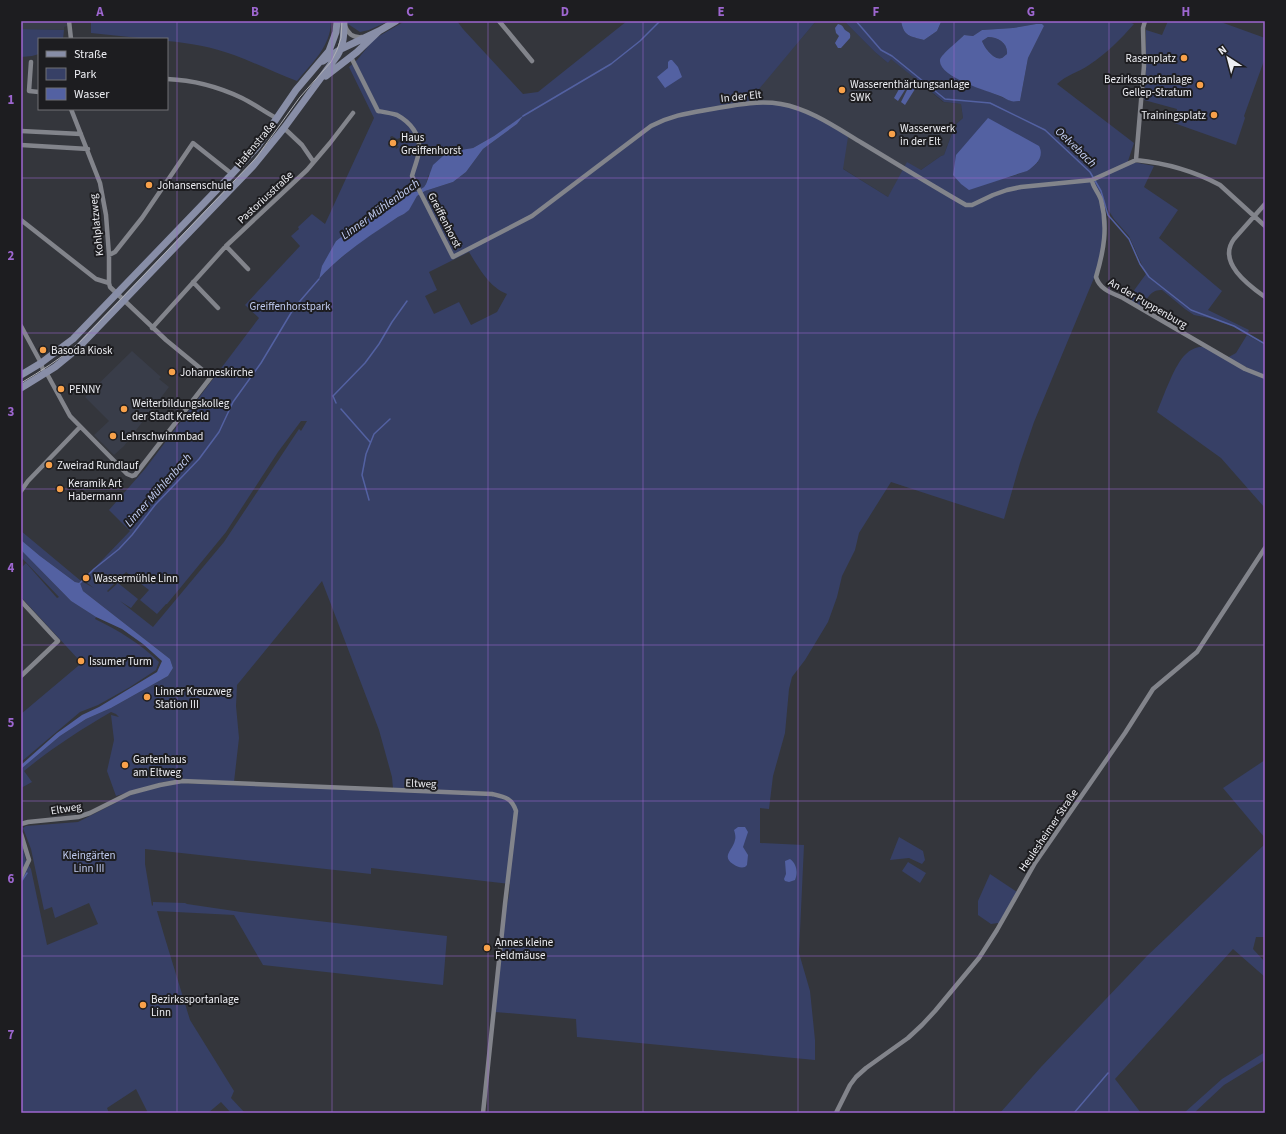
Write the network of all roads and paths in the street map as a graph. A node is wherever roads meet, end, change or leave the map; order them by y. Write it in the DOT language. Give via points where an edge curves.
graph roads {
  1 [pos="69,21"];
  2 [pos="337,21"];
  3 [pos="344,21"];
  4 [pos="396,21"];
  5 [pos="499,21"];
  6 [pos="1145,21"];
  7 [pos="379,31"];
  8 [pos="71,38"];
  9 [pos="358,39"];
  10 [pos="341,49"];
  11 [pos="360,49"];
  12 [pos="351,57"];
  13 [pos="532,61"];
  14 [pos="31,62"];
  15 [pos="320,63"];
  16 [pos="168,79"];
  17 [pos="312,88"];
  18 [pos="38,92"];
  19 [pos="71,110"];
  20 [pos="353,113"];
  21 [pos="276,118"];
  22 [pos="284,128"];
  23 [pos="21,131"];
  24 [pos="81,134"];
  25 [pos="21,145"];
  26 [pos="88,149"];
  27 [pos="1136,160"];
  28 [pos="313,161"];
  29 [pos="232,174"];
  30 [pos="1094,179"];
  31 [pos="1265,204"];
  32 [pos="1254,216"];
  33 [pos="21,220"];
  34 [pos="1265,226"];
  35 [pos="226,246"];
  36 [pos="109,255"];
  37 [pos="454,257"];
  38 [pos="248,269"];
  39 [pos="192,282"];
  40 [pos="109,283"];
  41 [pos="117,294"];
  42 [pos="1265,297"];
  43 [pos="124,301"];
  44 [pos="218,308"];
  45 [pos="21,326"];
  46 [pos="152,328"];
  47 [pos="41,363"];
  48 [pos="46,372"];
  49 [pos="21,375"];
  50 [pos="1265,377"];
  51 [pos="21,388"];
  52 [pos="80,427"];
  53 [pos="21,491"];
  54 [pos="1265,548"];
  55 [pos="21,600"];
  56 [pos="21,676"];
  57 [pos="21,824"];
  58 [pos="21,834"];
  59 [pos="21,877"];
  60 [pos="483,1113"];
  61 [pos="836,1113"];
  1 -- 8 [label="street"];
  2 -- 15 [label="main road, Hafenstraße" via="333,43"];
  3 -- 9 [label="street" via="347,31"];
  3 -- 10 [label="main road, Hafenstraße"];
  4 -- 7 [label="main road"];
  5 -- 13 [label="street"];
  6 -- 27 [label="street"];
  7 -- 9 [label="main road"];
  7 -- 11 [label="main road"];
  9 -- 10 [label="main road"];
  9 -- 11 [label="street"];
  10 -- 15 [label="main road"];
  10 -- 17 [label="main road, Hafenstraße"];
  11 -- 12 [label="main road"];
  12 -- 17 [label="main road"];
  12 -- 37 [label="street, Greiffenhorst" via="378,111 396,115 415,131 419,151 412,176"];
  14 -- 18 [label="street" via="29,91"];
  15 -- 21 [label="main road, Hafenstraße"];
  16 -- 21 [label="street" via="186,80 238,97"];
  17 -- 22 [label="main road, Hafenstraße"];
  19 -- 24 [label="street, Kohlplatzweg"];
  20 -- 28 [label="street, Pastoriusstraße"];
  21 -- 29 [label="main road, Hafenstraße" via="257,147"];
  22 -- 28 [label="street" via="302,145"];
  22 -- 43 [label="main road, Hafenstraße" via="253,166"];
  23 -- 24 [label="street"];
  24 -- 26 [label="street, Kohlplatzweg"];
  25 -- 26 [label="street"];
  26 -- 36 [label="street, Kohlplatzweg" via="100,183"];
  27 -- 30 [label="street"];
  27 -- 32 [label="street" via="1189,171 1212,180"];
  28 -- 35 [label="street, Pastoriusstraße" via="297,180"];
  29 -- 36 [label="street" via="193,143 142,218 116,252"];
  29 -- 41 [label="main road, Hafenstraße"];
  30 -- 37 [label="street, In der Elt" via="1021,187 966,205 808,112 782,104 747,103 666,118 651,126 532,216"];
  30 -- 50 [label="street, An der Puppenburg" via="1092,184 1099,194 1106,223 1096,277 1099,285 1245,369"];
  31 -- 32 [label="street"];
  32 -- 34 [label="street"];
  32 -- 42 [label="street" via="1232,241 1229,256 1242,278"];
  33 -- 40 [label="street" via="96,279"];
  35 -- 38 [label="street"];
  35 -- 39 [label="street, Pastoriusstraße"];
  36 -- 40 [label="street, Kohlplatzweg"];
  39 -- 44 [label="street"];
  39 -- 46 [label="street, Pastoriusstraße"];
  40 -- 41 [label="street"];
  41 -- 43 [label="street"];
  41 -- 47 [label="main road, Hafenstraße" via="73,339"];
  43 -- 46 [label="street"];
  43 -- 48 [label="main road, Hafenstraße" via="77,350"];
  45 -- 47 [label="street"];
  46 -- 52 [label="street" via="210,377 135,475 127,474"];
  47 -- 48 [label="street"];
  47 -- 49 [label="main road, Hafenstraße"];
  48 -- 51 [label="main road, Hafenstraße"];
  48 -- 52 [label="street" via="62,398 68,414"];
  52 -- 53 [label="street"];
  54 -- 61 [label="street, Heulesheimer Straße" via="1197,652 1152,689 1125,733 1035,863 979,958 922,1025 856,1077"];
  55 -- 56 [label="street" via="58,641"];
  57 -- 60 [label="street, Eltweg" via="78,817 130,793 182,781 492,794 511,801 516,811"];
  58 -- 59 [label="street" via="29,860"];
}
